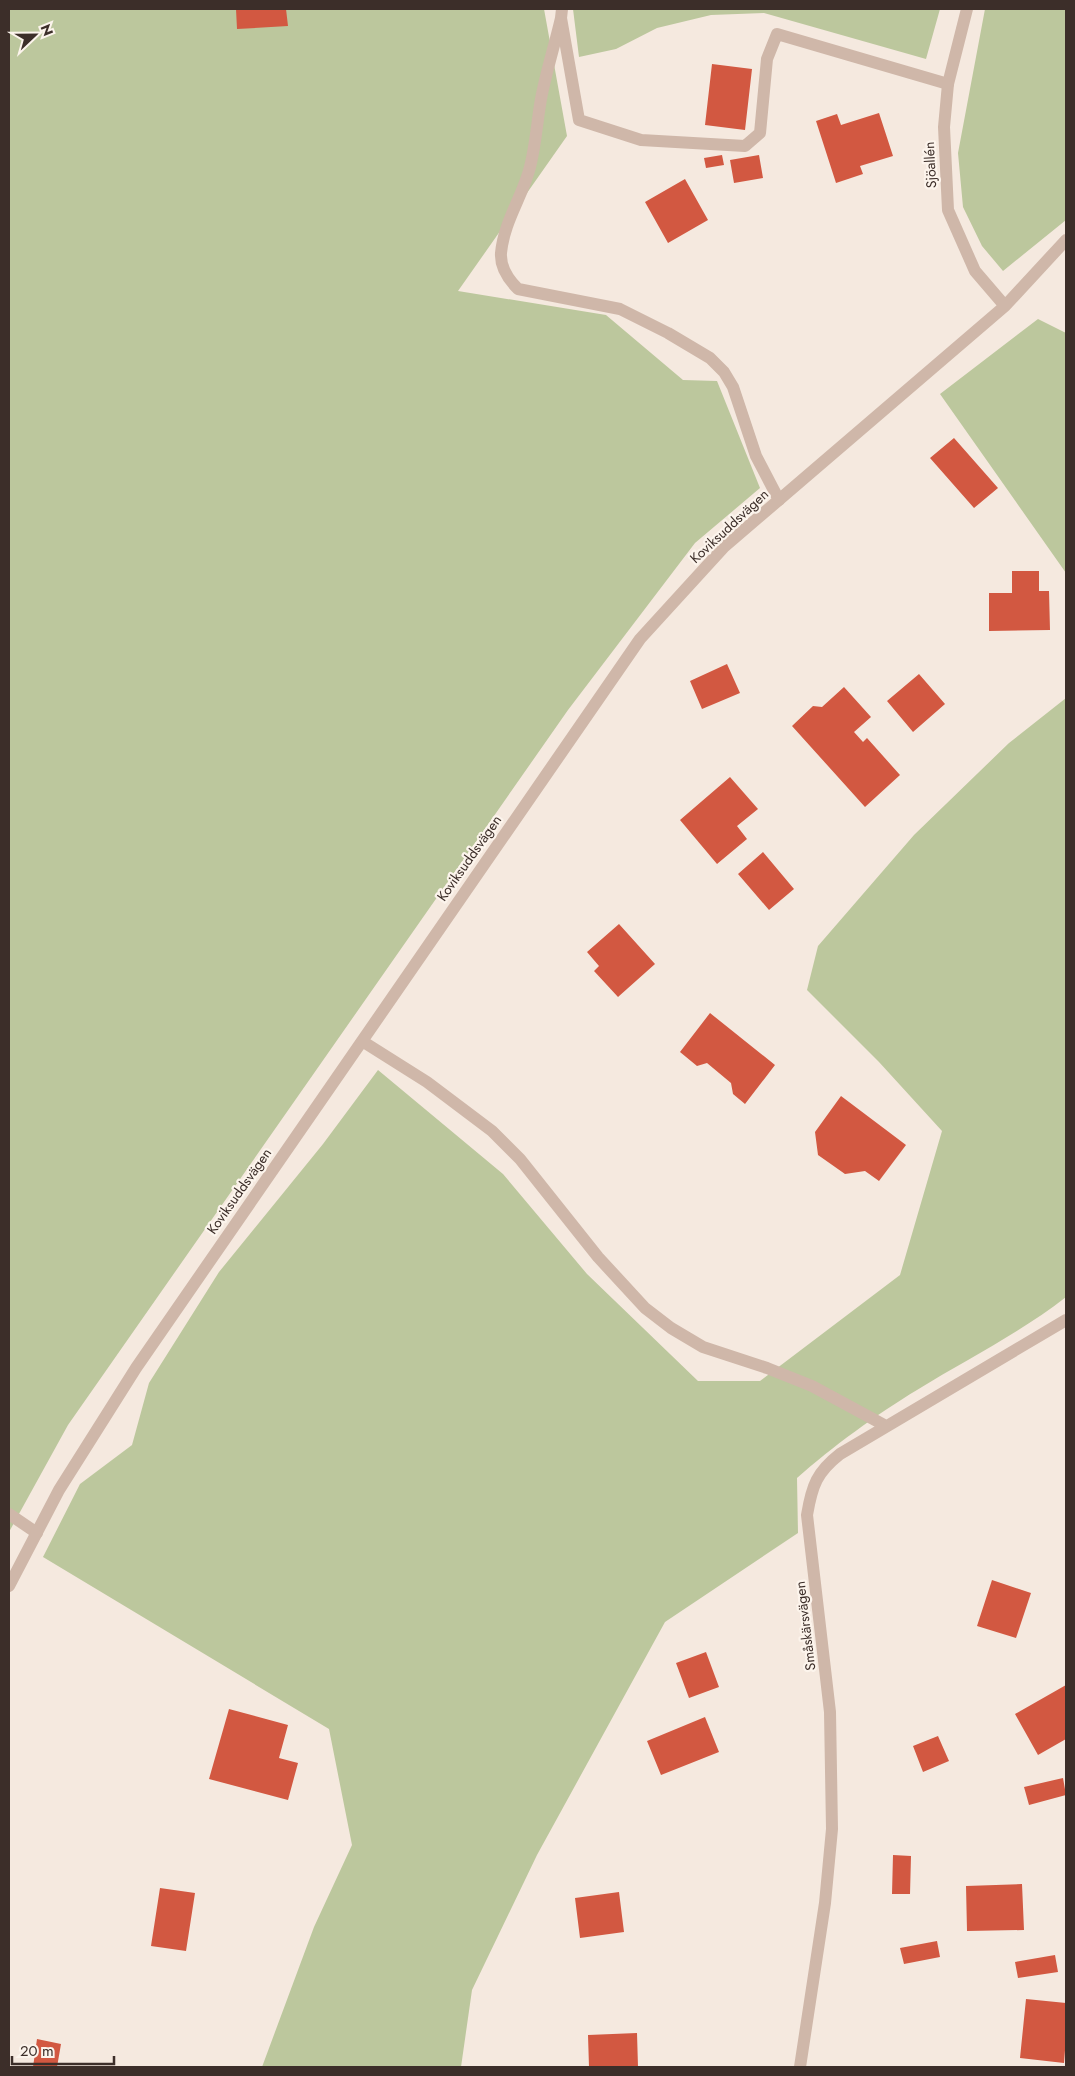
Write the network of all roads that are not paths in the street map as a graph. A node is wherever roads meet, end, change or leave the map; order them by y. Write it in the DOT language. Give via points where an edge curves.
graph roads {
  1 [pos="968,9"];
  2 [pos="562,13"];
  3 [pos="948,84"];
  4 [pos="1066,240"];
  5 [pos="1005,306"];
  6 [pos="779,500"];
  7 [pos="362,1041"];
  8 [pos="1066,1320"];
  9 [pos="886,1426"];
  10 [pos="9,1514"];
  11 [pos="37,1533"];
  12 [pos="9,1586"];
  13 [pos="800,2067"];
  1 -- 3 [label="street, Sjöallén"];
  2 -- 3 [label="street" via="579,120 641,140 745,146 760,133 768,59 776,34"];
  2 -- 6 [label="street" via="541,98 531,164 526,183 513,207 501,254 510,282 518,289 620,309 710,358 733,387 756,456"];
  3 -- 5 [label="street, Sjöallén" via="944,127 948,210 975,271"];
  4 -- 5 [label="street, Koviksuddsvägen"];
  5 -- 6 [label="street, Koviksuddsvägen"];
  6 -- 7 [label="street, Koviksuddsvägen" via="724,547 640,639"];
  7 -- 9 [label="street" via="427,1082 492,1131 538,1181 598,1257 645,1308 671,1328 702,1347 812,1386"];
  7 -- 11 [label="street, Koviksuddsvägen" via="136,1368"];
  8 -- 9 [label="street, Småskärsvägen"];
  9 -- 13 [label="street, Småskärsvägen" via="840,1454 822,1470 812,1488 807,1514 830,1712 832,1829 825,1903"];
  10 -- 11 [label="street"];
  11 -- 12 [label="street, Koviksuddsvägen"];
}
